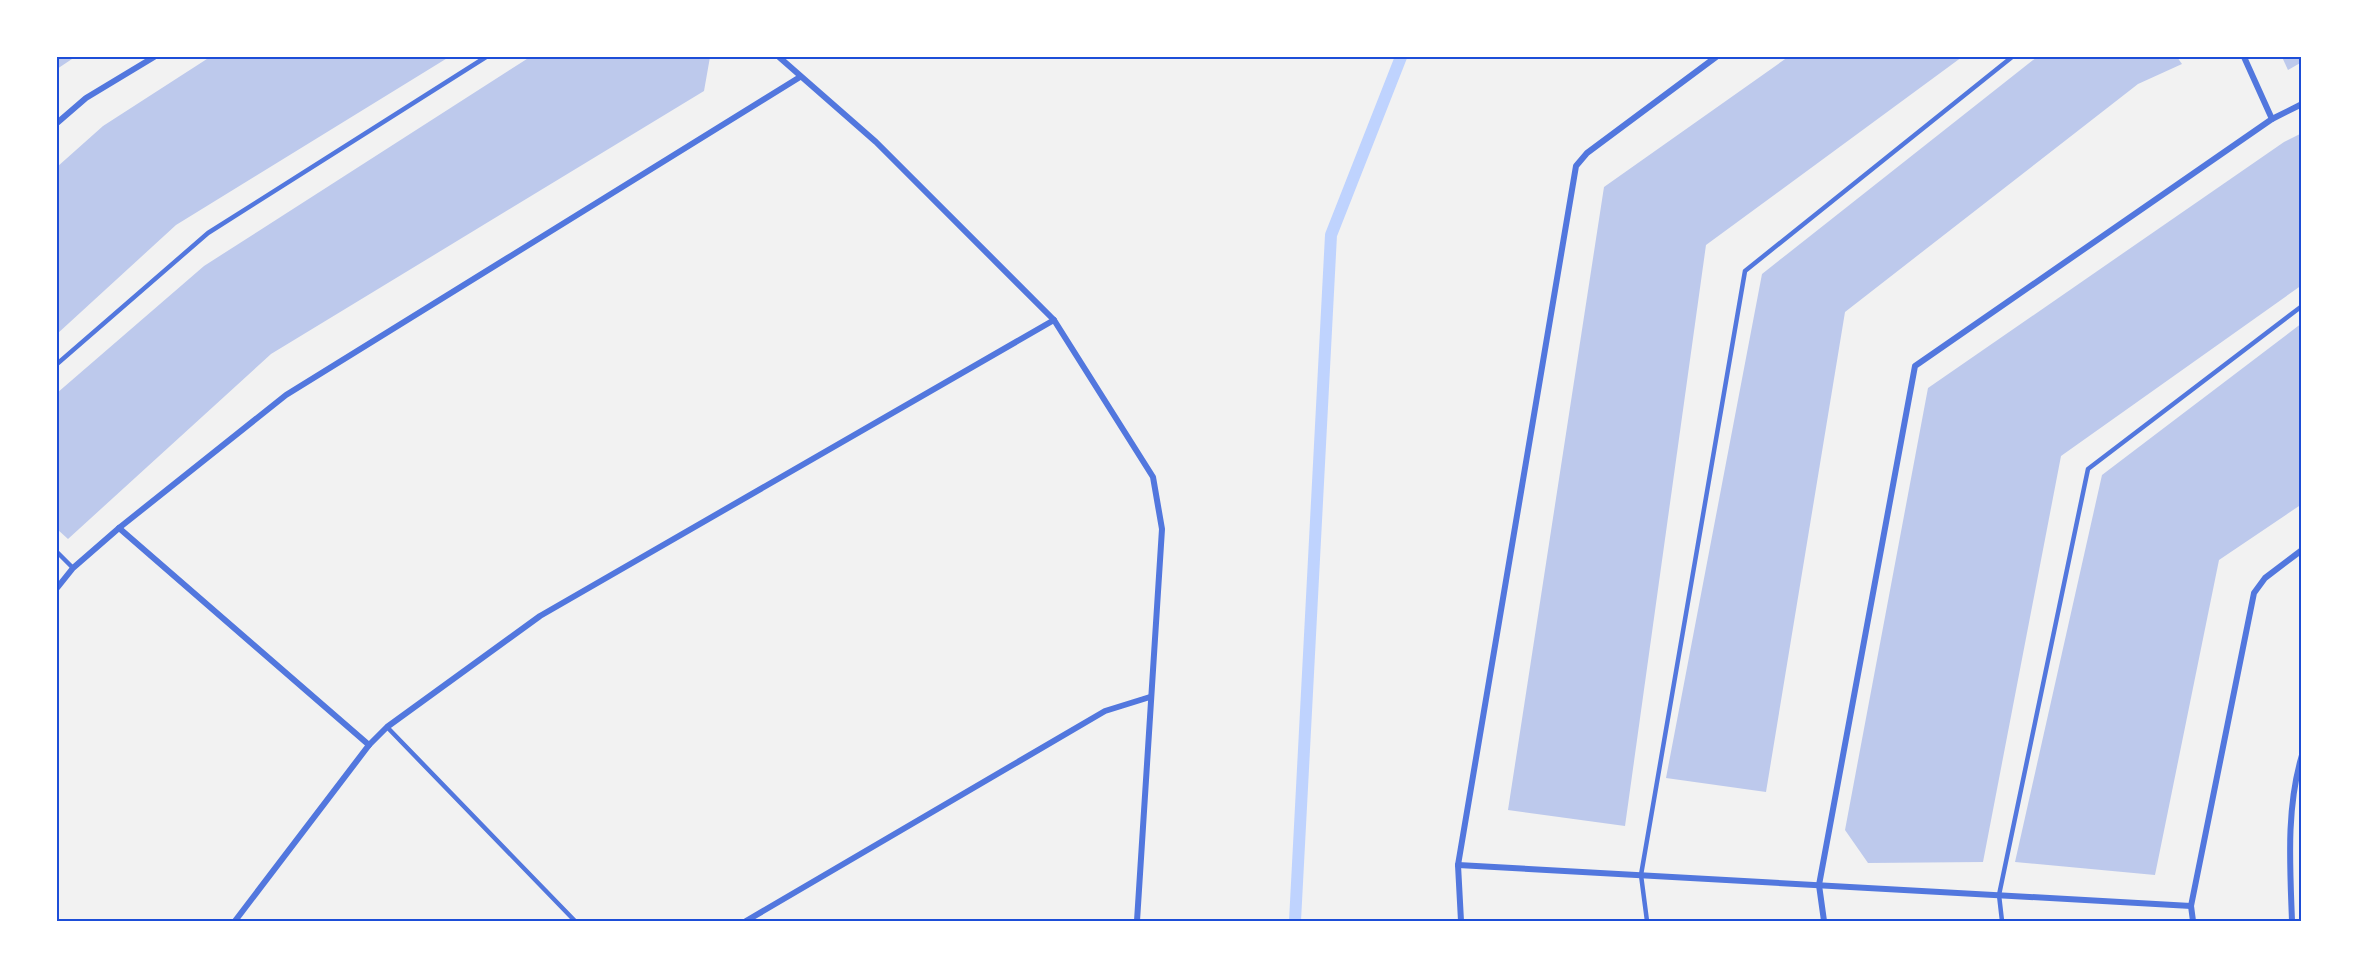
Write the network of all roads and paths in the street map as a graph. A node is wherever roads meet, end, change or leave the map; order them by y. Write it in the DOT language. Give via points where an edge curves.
graph roads {
  1 [pos="154,57"];
  2 [pos="486,57"];
  3 [pos="779,57"];
  4 [pos="1716,57"];
  5 [pos="2012,57"];
  6 [pos="2244,57"];
  7 [pos="800,77"];
  8 [pos="2302,104"];
  9 [pos="2272,119"];
  10 [pos="57,123"];
  11 [pos="2302,306"];
  12 [pos="1054,320"];
  13 [pos="57,364"];
  14 [pos="119,528"];
  15 [pos="2302,550"];
  16 [pos="57,552"];
  17 [pos="73,568"];
  18 [pos="57,588"];
  19 [pos="1150,698"];
  20 [pos="387,727"];
  21 [pos="369,745"];
  22 [pos="2302,755"];
  23 [pos="1458,865"];
  24 [pos="1641,875"];
  25 [pos="1819,885"];
  26 [pos="1999,895"];
  27 [pos="2191,906"];
  28 [pos="235,921"];
  29 [pos="575,921"];
  30 [pos="746,921"];
  31 [pos="1137,921"];
  32 [pos="1461,921"];
  33 [pos="1647,921"];
  34 [pos="1824,921"];
  35 [pos="2002,921"];
  36 [pos="2193,921"];
  37 [pos="2292,921"];
  1 -- 10 [label="street" via="86,98"];
  2 -- 13 [label="lane" via="208,233"];
  3 -- 7 [label="street"];
  4 -- 23 [label="street" via="1587,153 1576,166"];
  5 -- 24 [label="lane" via="1745,271"];
  6 -- 9 [label="street"];
  7 -- 12 [label="street" via="876,142"];
  7 -- 14 [label="street" via="286,395"];
  8 -- 9 [label="street"];
  9 -- 25 [label="street" via="1915,366"];
  11 -- 26 [label="lane" via="2088,469"];
  12 -- 19 [label="street" via="1153,477 1162,530"];
  12 -- 20 [label="street" via="540,616"];
  14 -- 17 [label="street"];
  14 -- 21 [label="street"];
  15 -- 27 [label="street" via="2265,578 2254,593"];
  16 -- 17 [label="lane"];
  17 -- 18 [label="street"];
  19 -- 30 [label="street" via="1105,711"];
  19 -- 31 [label="street"];
  20 -- 21 [label="street"];
  20 -- 29 [label="lane"];
  21 -- 28 [label="street"];
  22 -- 37 [label="street" via="2294,782 2289,846"];
  23 -- 24 [label="street"];
  23 -- 32 [label="street"];
  24 -- 25 [label="street"];
  24 -- 33 [label="lane"];
  25 -- 26 [label="street"];
  25 -- 34 [label="street"];
  26 -- 27 [label="street"];
  26 -- 35 [label="lane"];
  27 -- 36 [label="street"];
}
